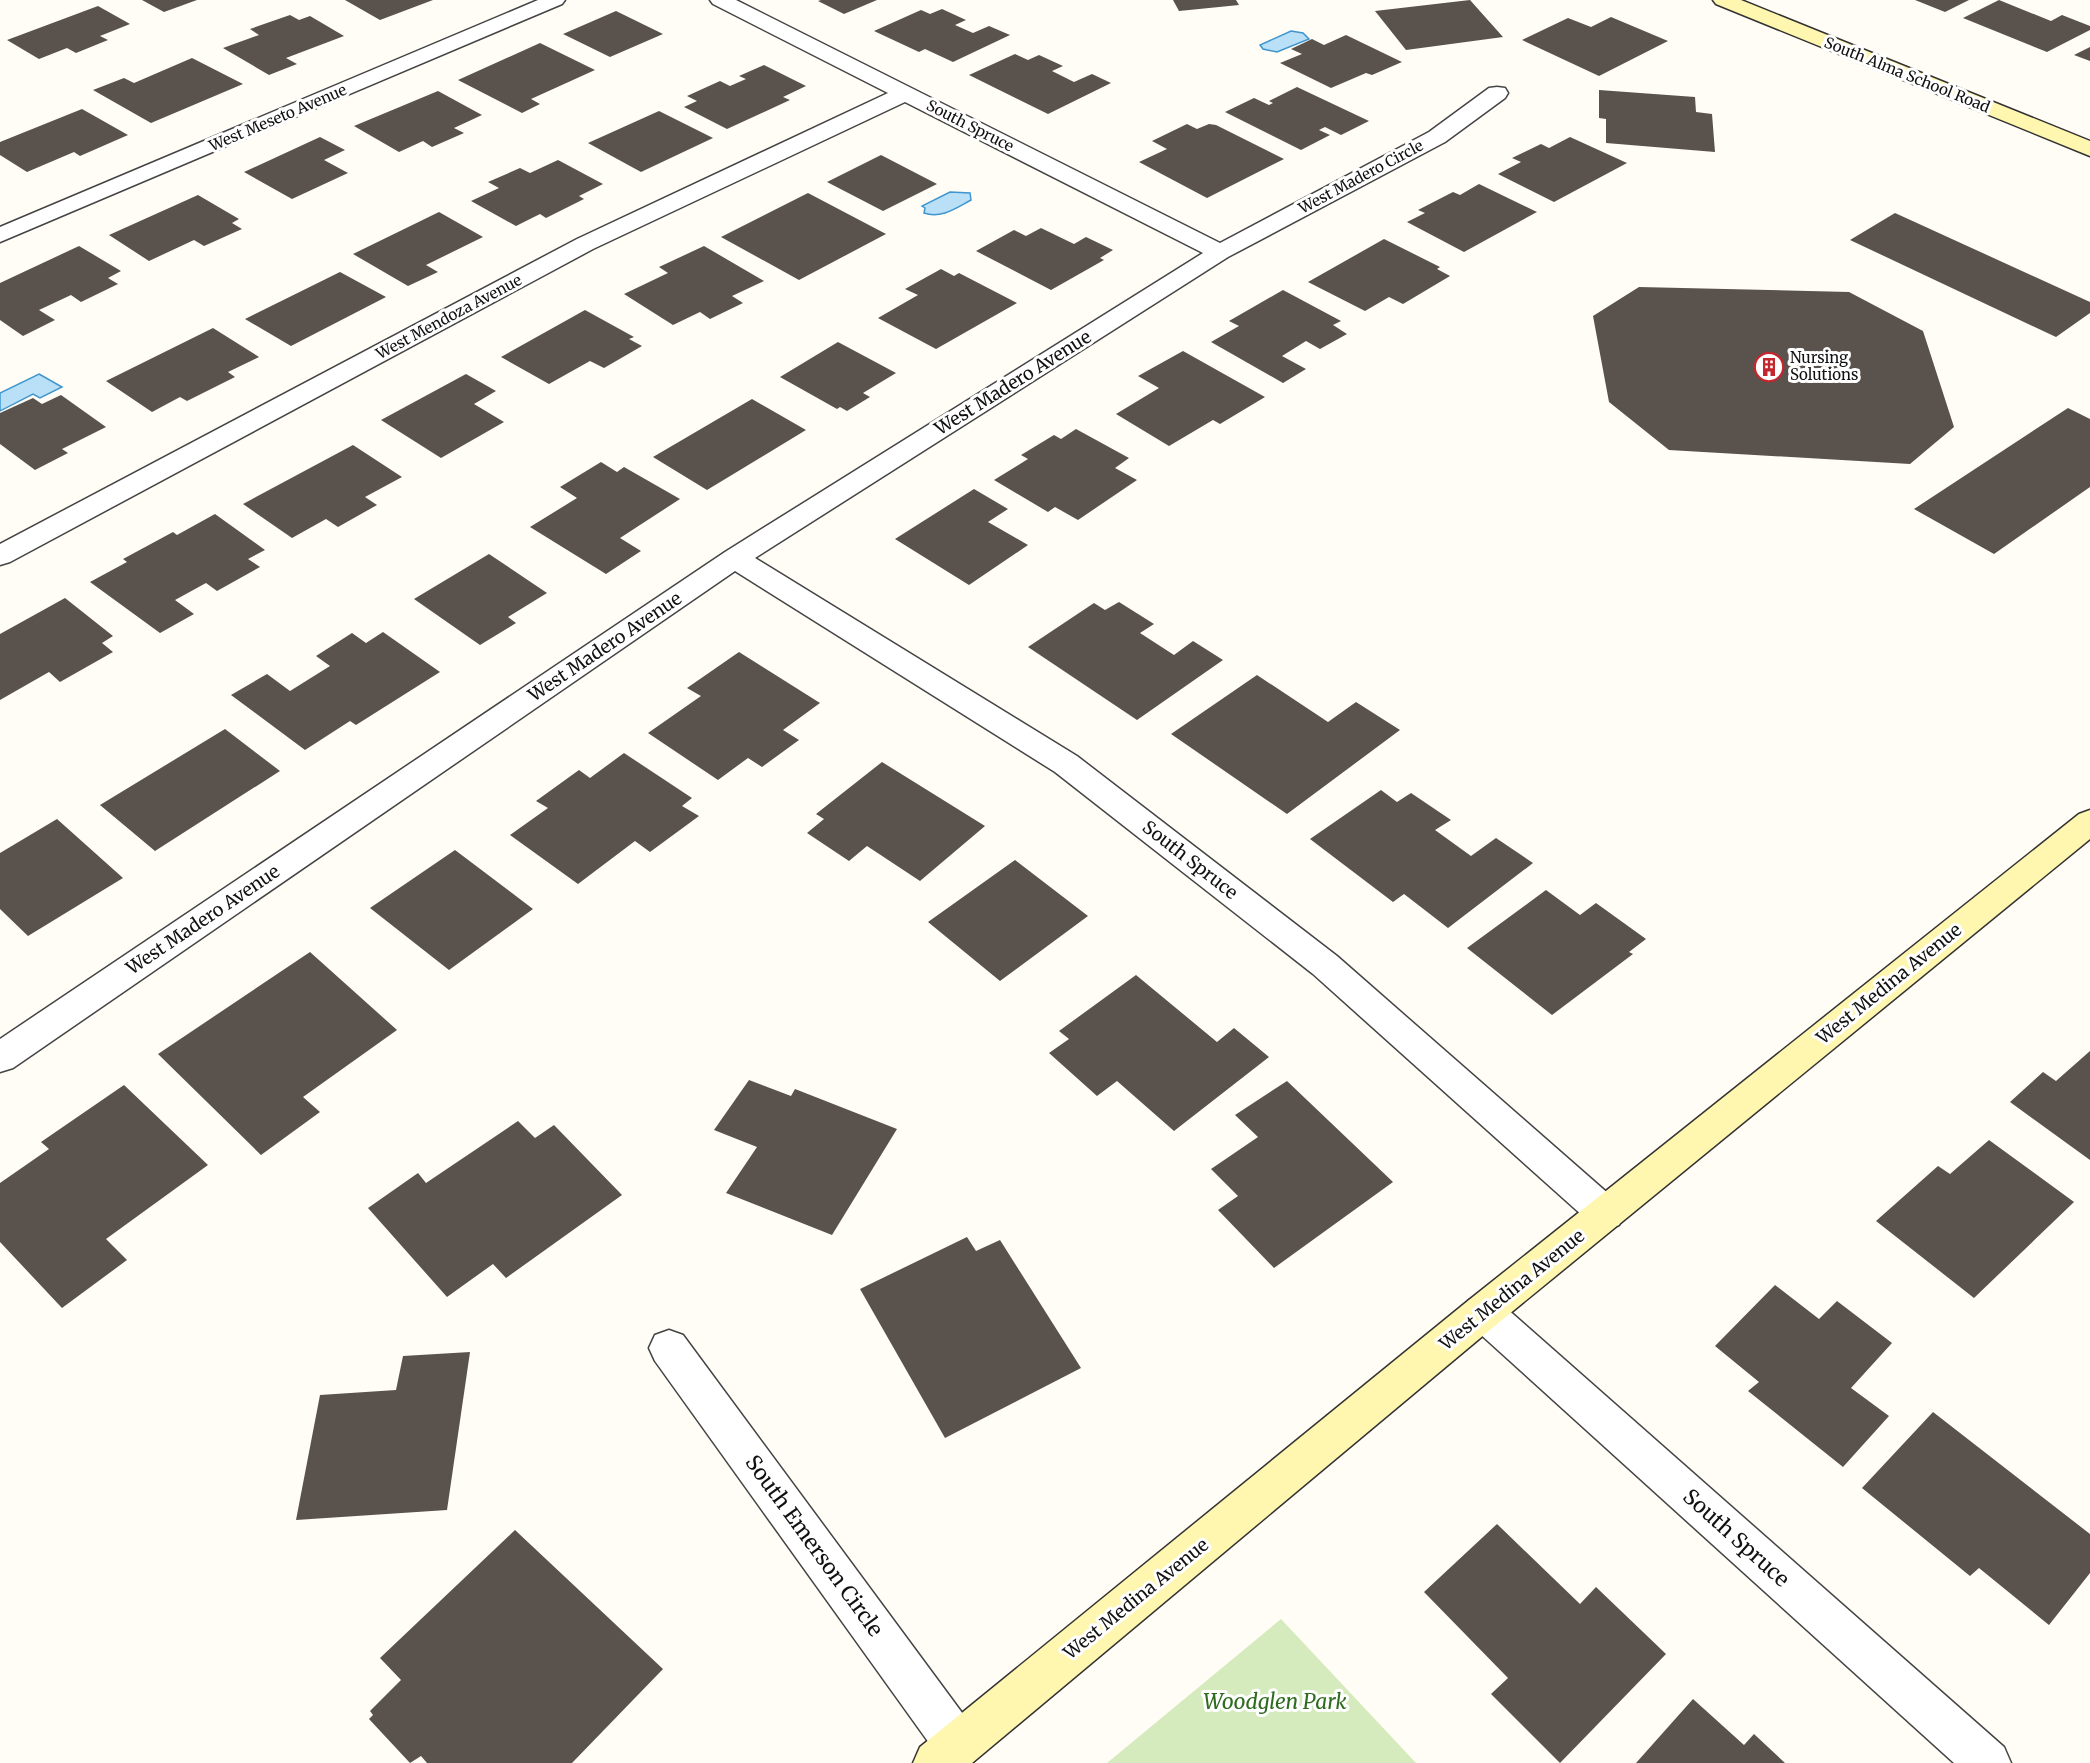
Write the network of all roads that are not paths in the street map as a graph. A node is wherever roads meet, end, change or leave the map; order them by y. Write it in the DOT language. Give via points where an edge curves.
graph roads {
  1 [pos="555,0"];
  2 [pos="720,0"];
  3 [pos="1723,0"];
  4 [pos="906,93"];
  5 [pos="1497,93"];
  6 [pos="2090,149"];
  7 [pos="0,235"];
  8 [pos="1220,252"];
  9 [pos="0,556"];
  10 [pos="735,558"];
  11 [pos="2090,822"];
  12 [pos="0,1058"];
  13 [pos="1606,1214"];
  14 [pos="1483,1312"];
  15 [pos="669,1348"];
  16 [pos="947,1754"];
  17 [pos="1988,1763"];
  1 -- 7 [label="street, West Meseto Avenue"];
  2 -- 4 [label="street, South Spruce"];
  3 -- 6 [label="street, South Alma School Road"];
  4 -- 8 [label="street, South Spruce"];
  4 -- 9 [label="street, West Mendoza Avenue" via="585,244"];
  5 -- 8 [label="street, West Madero Circle" via="1437,137"];
  8 -- 10 [label="street, West Madero Avenue"];
  10 -- 12 [label="street, West Madero Avenue"];
  10 -- 13 [label="street, South Spruce" via="1066,764 1325,965"];
  11 -- 13 [label="street, West Medina Avenue"];
  13 -- 14 [label="street, West Medina Avenue"];
  14 -- 16 [label="street, West Medina Avenue"];
  14 -- 17 [label="street, South Spruce"];
  15 -- 16 [label="street, South Emerson Circle"];
}
